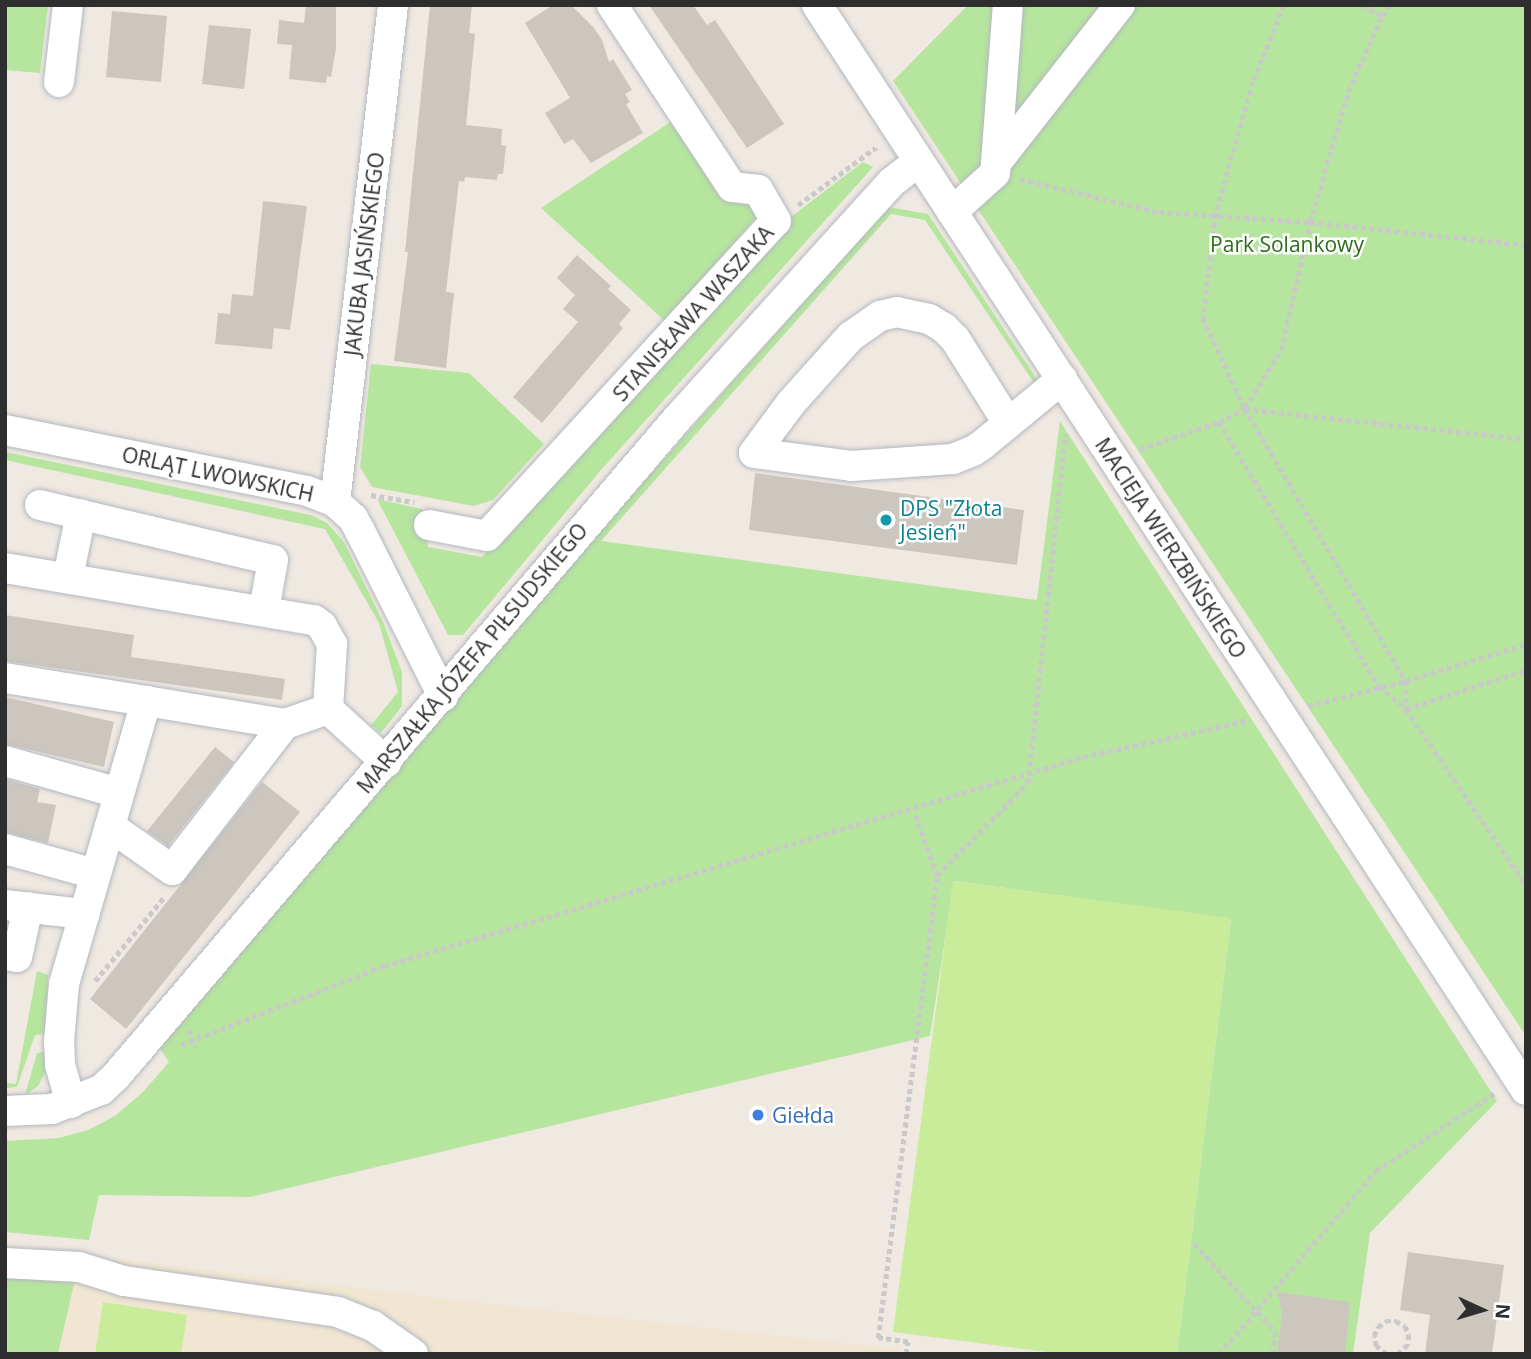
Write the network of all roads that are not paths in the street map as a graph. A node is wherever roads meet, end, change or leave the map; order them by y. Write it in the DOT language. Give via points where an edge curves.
graph roads {
  1 [pos="68,5"];
  2 [pos="393,5"];
  3 [pos="612,5"];
  4 [pos="817,5"];
  5 [pos="1008,5"];
  6 [pos="1120,5"];
  7 [pos="59,82"];
  8 [pos="919,161"];
  9 [pos="995,168"];
  10 [pos="952,212"];
  11 [pos="1062,379"];
  12 [pos="1008,423"];
  13 [pos="5,430"];
  14 [pos="335,502"];
  15 [pos="40,505"];
  16 [pos="81,514"];
  17 [pos="429,525"];
  18 [pos="5,568"];
  19 [pos="68,577"];
  20 [pos="264,610"];
  21 [pos="5,678"];
  22 [pos="443,696"];
  23 [pos="146,701"];
  24 [pos="328,709"];
  25 [pos="285,724"];
  26 [pos="5,761"];
  27 [pos="386,762"];
  28 [pos="119,793"];
  29 [pos="110,826"];
  30 [pos="5,849"];
  31 [pos="95,874"];
  32 [pos="17,906"];
  33 [pos="84,914"];
  34 [pos="5,956"];
  35 [pos="1513,1090"];
  36 [pos="71,1103"];
  37 [pos="5,1111"];
  38 [pos="5,1263"];
  39 [pos="412,1354"];
  1 -- 7 [label="street"];
  2 -- 14 [label="street, JAKUBA JASIŃSKIEGO"];
  3 -- 17 [label="street, STANISŁAWA WASZAKA" via="732,187 758,190 776,221 487,536"];
  4 -- 8 [label="street, MACIEJA WIERZBIŃSKIEGO"];
  5 -- 9 [label="street"];
  6 -- 9 [label="street"];
  8 -- 10 [label="street, MACIEJA WIERZBIŃSKIEGO"];
  8 -- 22 [label="street, MARSZAŁKA JÓZEFA PIŁSUDSKIEGO" via="892,182 676,420"];
  9 -- 10 [label="street"];
  10 -- 11 [label="street, MACIEJA WIERZBIŃSKIEGO"];
  11 -- 12 [label="street"];
  11 -- 35 [label="street, MACIEJA WIERZBIŃSKIEGO" via="1269,717"];
  12 -- 12 [label="street" via="973,451 953,459 851,466 754,453 851,336 880,316 897,312 929,319 944,328"];
  13 -- 14 [label="street, ORLĄT LWOWSKICH" via="307,491"];
  14 -- 22 [label="street, ORLĄT LWOWSKICH" via="353,518"];
  15 -- 16 [label="street"];
  16 -- 19 [label="street"];
  16 -- 20 [label="street" via="274,560"];
  18 -- 19 [label="street"];
  19 -- 20 [label="street"];
  20 -- 24 [label="street" via="314,620 328,634 333,656"];
  21 -- 23 [label="street"];
  22 -- 27 [label="street, MARSZAŁKA JÓZEFA PIŁSUDSKIEGO"];
  23 -- 25 [label="street"];
  23 -- 28 [label="street"];
  24 -- 25 [label="street"];
  24 -- 27 [label="street"];
  25 -- 29 [label="street" via="172,870"];
  26 -- 28 [label="street"];
  27 -- 36 [label="street, MARSZAŁKA JÓZEFA PIŁSUDSKIEGO" via="132,1059 101,1090"];
  28 -- 29 [label="street"];
  29 -- 31 [label="street"];
  30 -- 31 [label="street"];
  31 -- 33 [label="street"];
  32 -- 33 [label="street"];
  32 -- 34 [label="street" via="17,957"];
  33 -- 36 [label="street" via="60,1011 60,1065"];
  36 -- 37 [label="street, MARSZAŁKA JÓZEFA PIŁSUDSKIEGO" via="52,1109"];
  38 -- 39 [label="street" via="79,1267 124,1281 338,1312 373,1326"];
}
